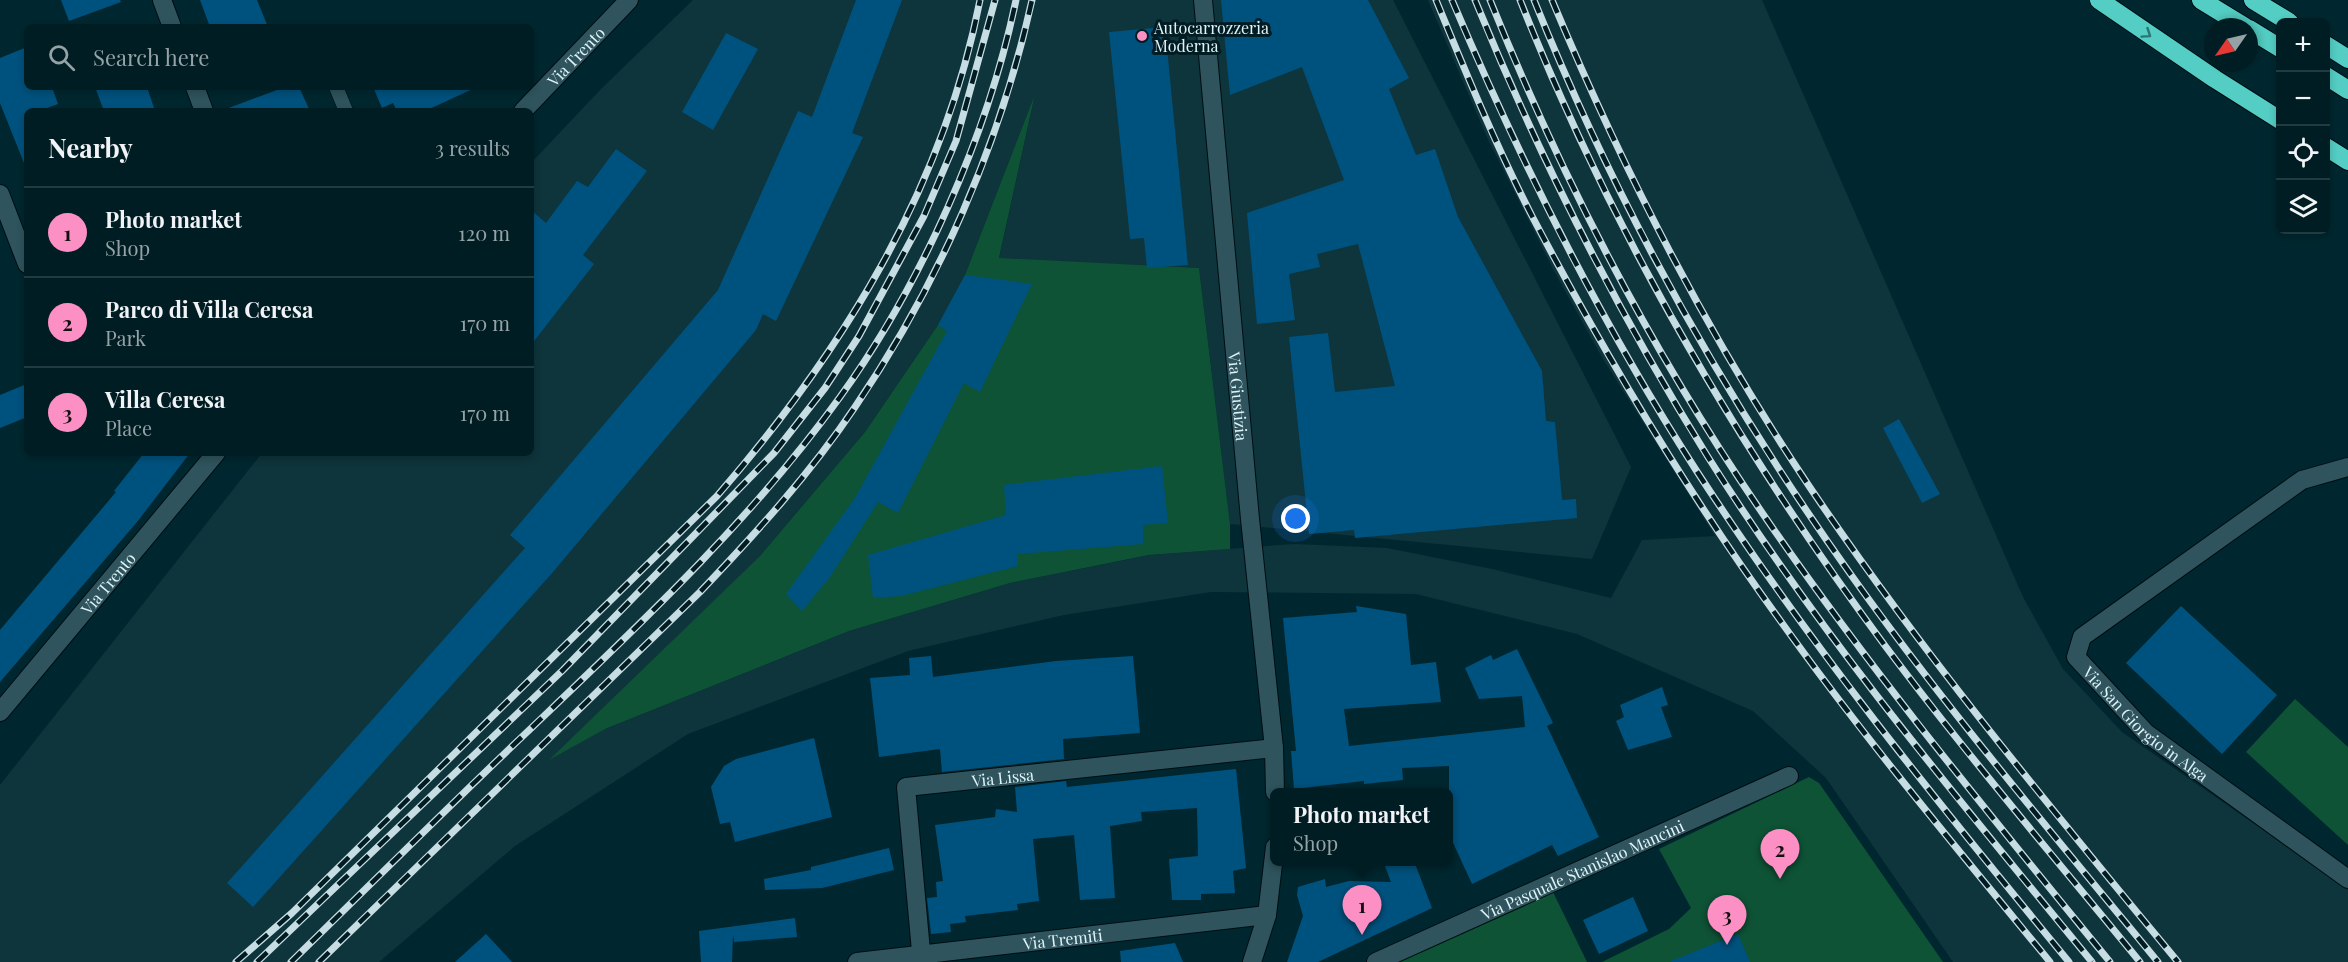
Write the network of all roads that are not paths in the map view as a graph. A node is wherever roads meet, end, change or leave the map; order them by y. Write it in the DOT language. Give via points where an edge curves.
graph roads {
  1 [pos="162,0"];
  2 [pos="629,0"];
  3 [pos="1203,0"];
  4 [pos="2099,0"];
  5 [pos="2201,0"];
  6 [pos="2253,0"];
  7 [pos="2231,18"];
  8 [pos="2282,18"];
  9 [pos="171,24"];
  10 [pos="2258,35"];
  11 [pos="2276,46"];
  12 [pos="2330,48"];
  13 [pos="2348,59"];
  14 [pos="2330,79"];
  15 [pos="196,90"];
  16 [pos="337,90"];
  17 [pos="2348,90"];
  18 [pos="203,108"];
  19 [pos="345,108"];
  20 [pos="526,108"];
  21 [pos="2276,117"];
  22 [pos="2330,150"];
  23 [pos="2348,161"];
  24 [pos="0,194"];
  25 [pos="24,256"];
  26 [pos="213,456"];
  27 [pos="2348,467"];
  28 [pos="0,712"];
  29 [pos="1274,748"];
  30 [pos="1789,776"];
  31 [pos="1275,788"];
  32 [pos="1273,866"];
  33 [pos="2348,879"];
  34 [pos="1267,915"];
  35 [pos="922,959"];
  36 [pos="857,962"];
  37 [pos="1252,962"];
  38 [pos="1376,962"];
  1 -- 9 [label="street"];
  2 -- 20 [label="street, Via Trento"];
  3 -- 29 [label="street, Via Giustizia"];
  4 -- 21 [label="highway, one-way"];
  5 -- 7 [label="highway"];
  6 -- 8 [label="highway"];
  10 -- 11 [label="highway"];
  12 -- 13 [label="highway"];
  14 -- 17 [label="highway"];
  15 -- 18 [label="street"];
  16 -- 19 [label="lane"];
  22 -- 23 [label="highway"];
  24 -- 25 [label="street"];
  26 -- 28 [label="street, Via Trento"];
  27 -- 33 [label="street, Via San Giorgio in Alga" via="2301,480 2082,638 2076,657 2146,733"];
  29 -- 31 [label="street, Via Giustizia"];
  29 -- 35 [label="street, Via Lissa" via="906,787"];
  30 -- 38 [label="street, Via Pasquale Stanislao Mancini"];
  32 -- 34 [label="street"];
  34 -- 35 [label="street, Via Tremiti"];
  34 -- 37 [label="street"];
  35 -- 36 [label="street, Via Tremiti"];
}
